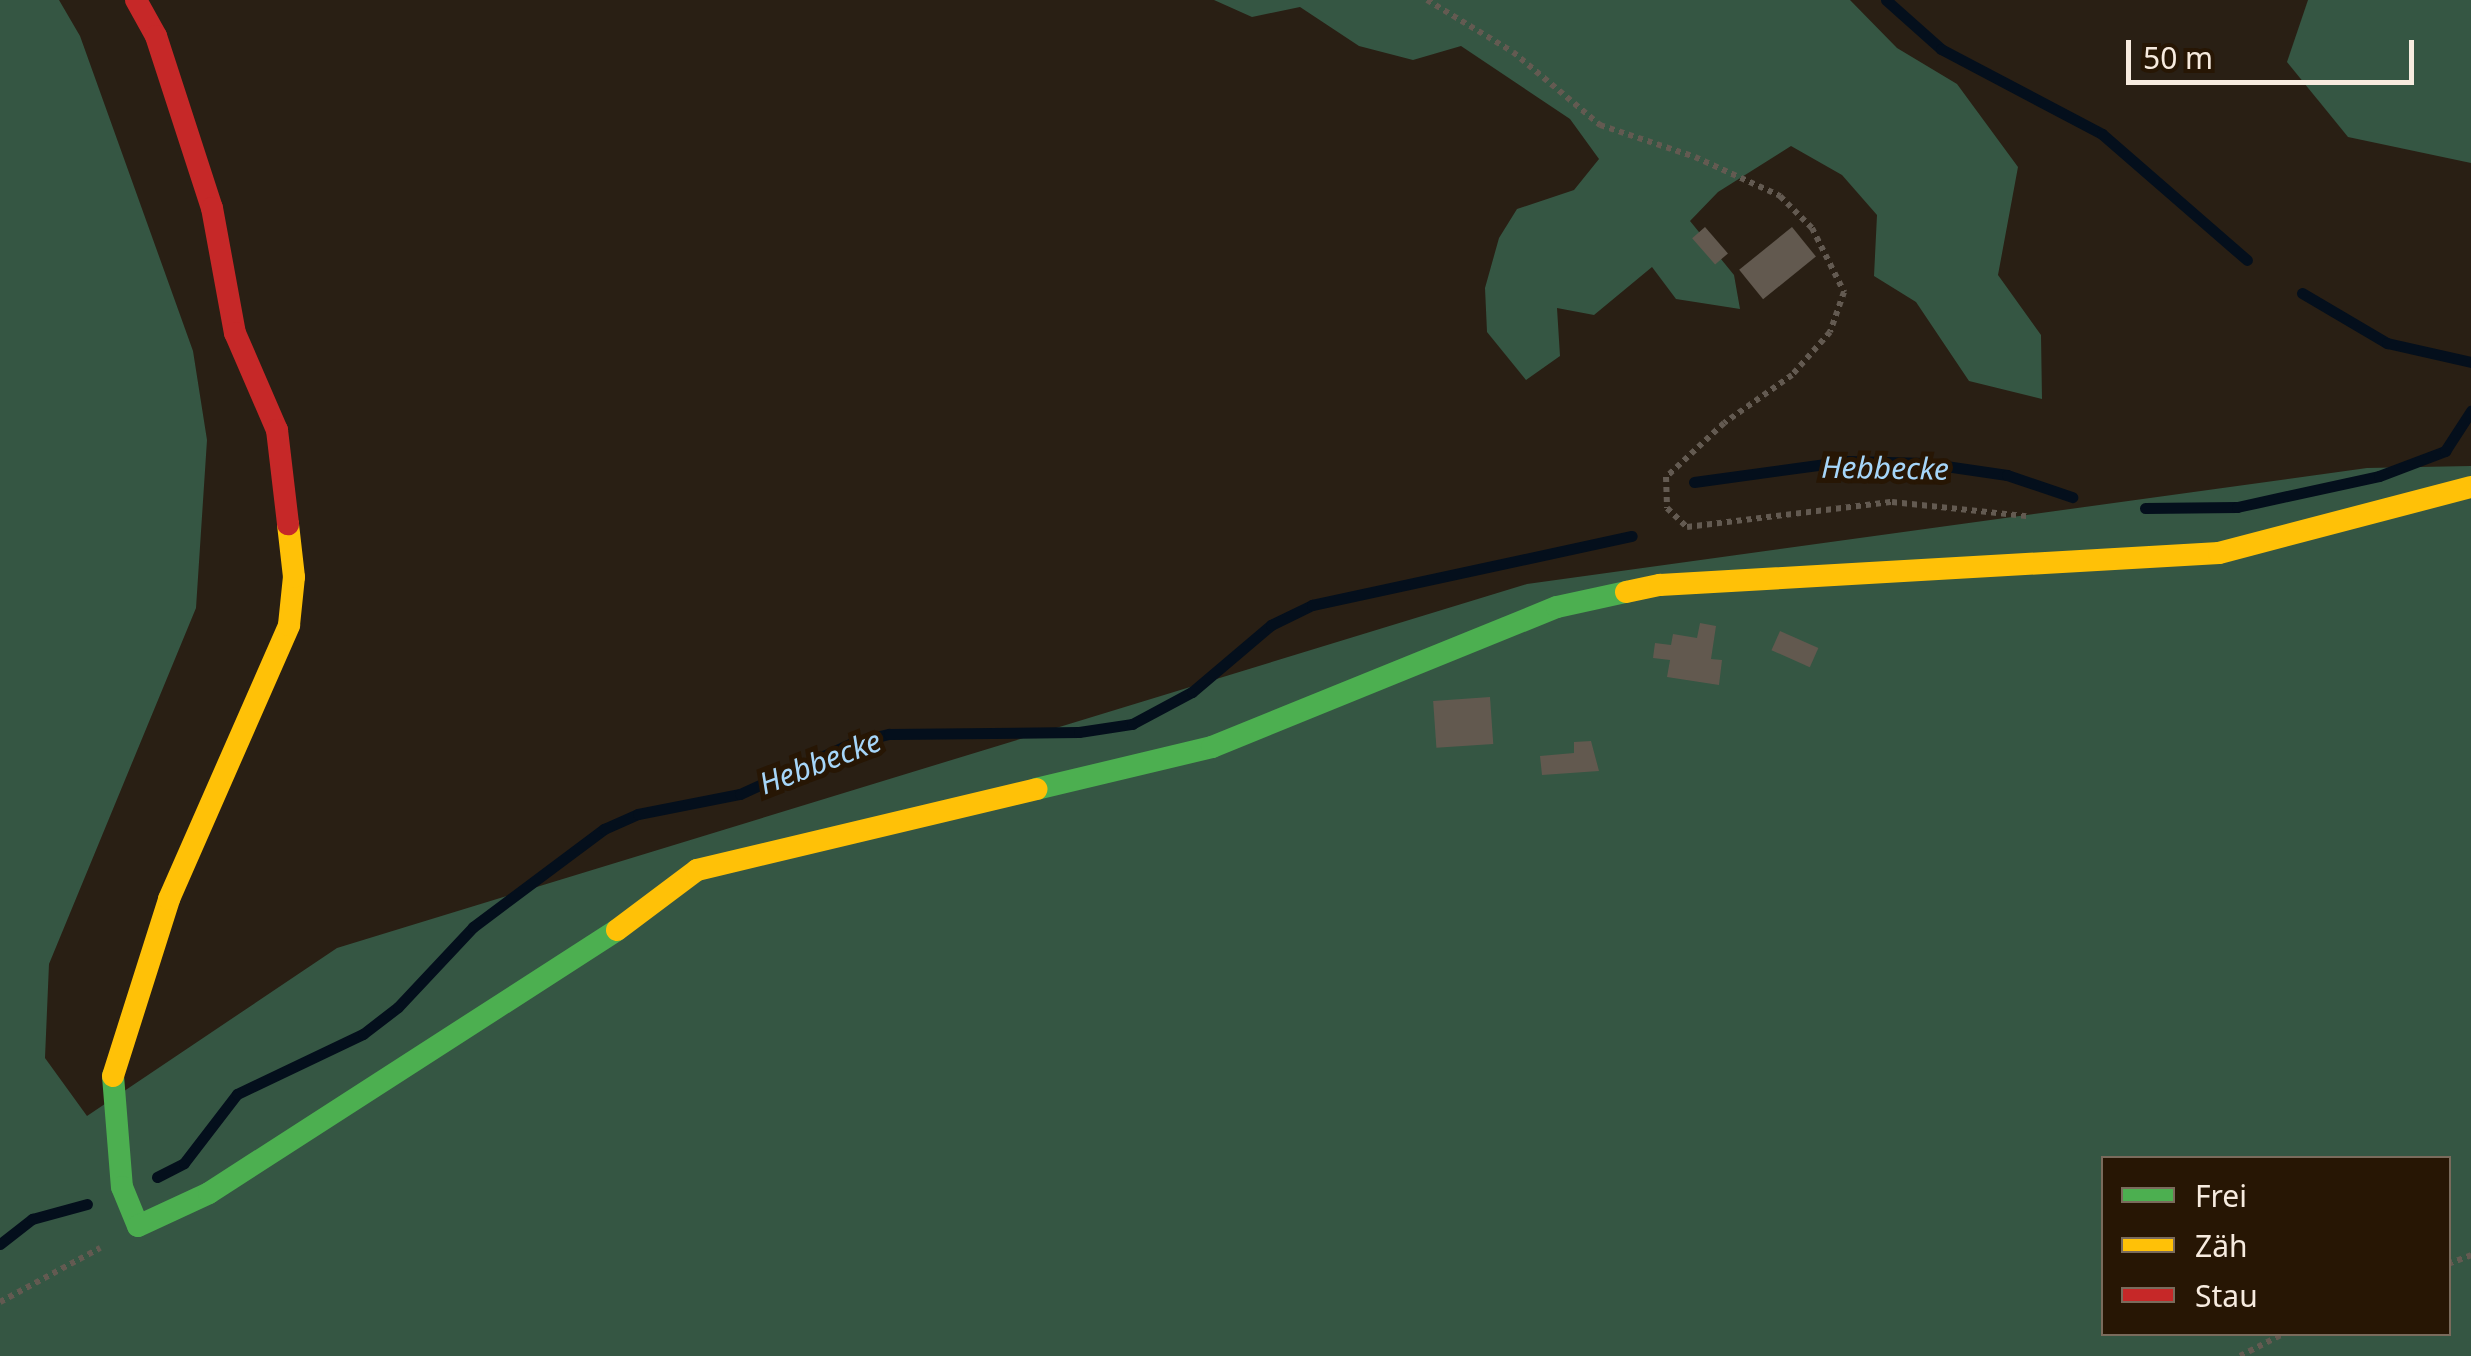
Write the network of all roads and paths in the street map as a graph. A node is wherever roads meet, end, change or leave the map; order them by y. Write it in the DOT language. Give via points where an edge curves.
graph roads {
  1 [pos="136,0"];
  2 [pos="1427,0"];
  3 [pos="2471,487"];
  4 [pos="2044,517"];
  5 [pos="138,1226"];
  6 [pos="0,1302"];
  7 [pos="2279,1336"];
  8 [pos="2240,1356"];
  1 -- 5 [label="street" via="156,36 212,208 235,332 277,430 294,577 289,625 169,898 113,1072 122,1187"];
  2 -- 4 [label="path" via="1513,52 1600,125 1695,157 1780,196 1812,228 1844,292 1830,332 1792,375 1724,423 1666,478 1667,508 1687,528 1892,502"];
  3 -- 5 [label="street" via="2219,553 1679,584 1557,607 1212,747 697,870 587,953 209,1192"];
  5 -- 6 [label="path"];
  7 -- 8 [label="path"];
}
